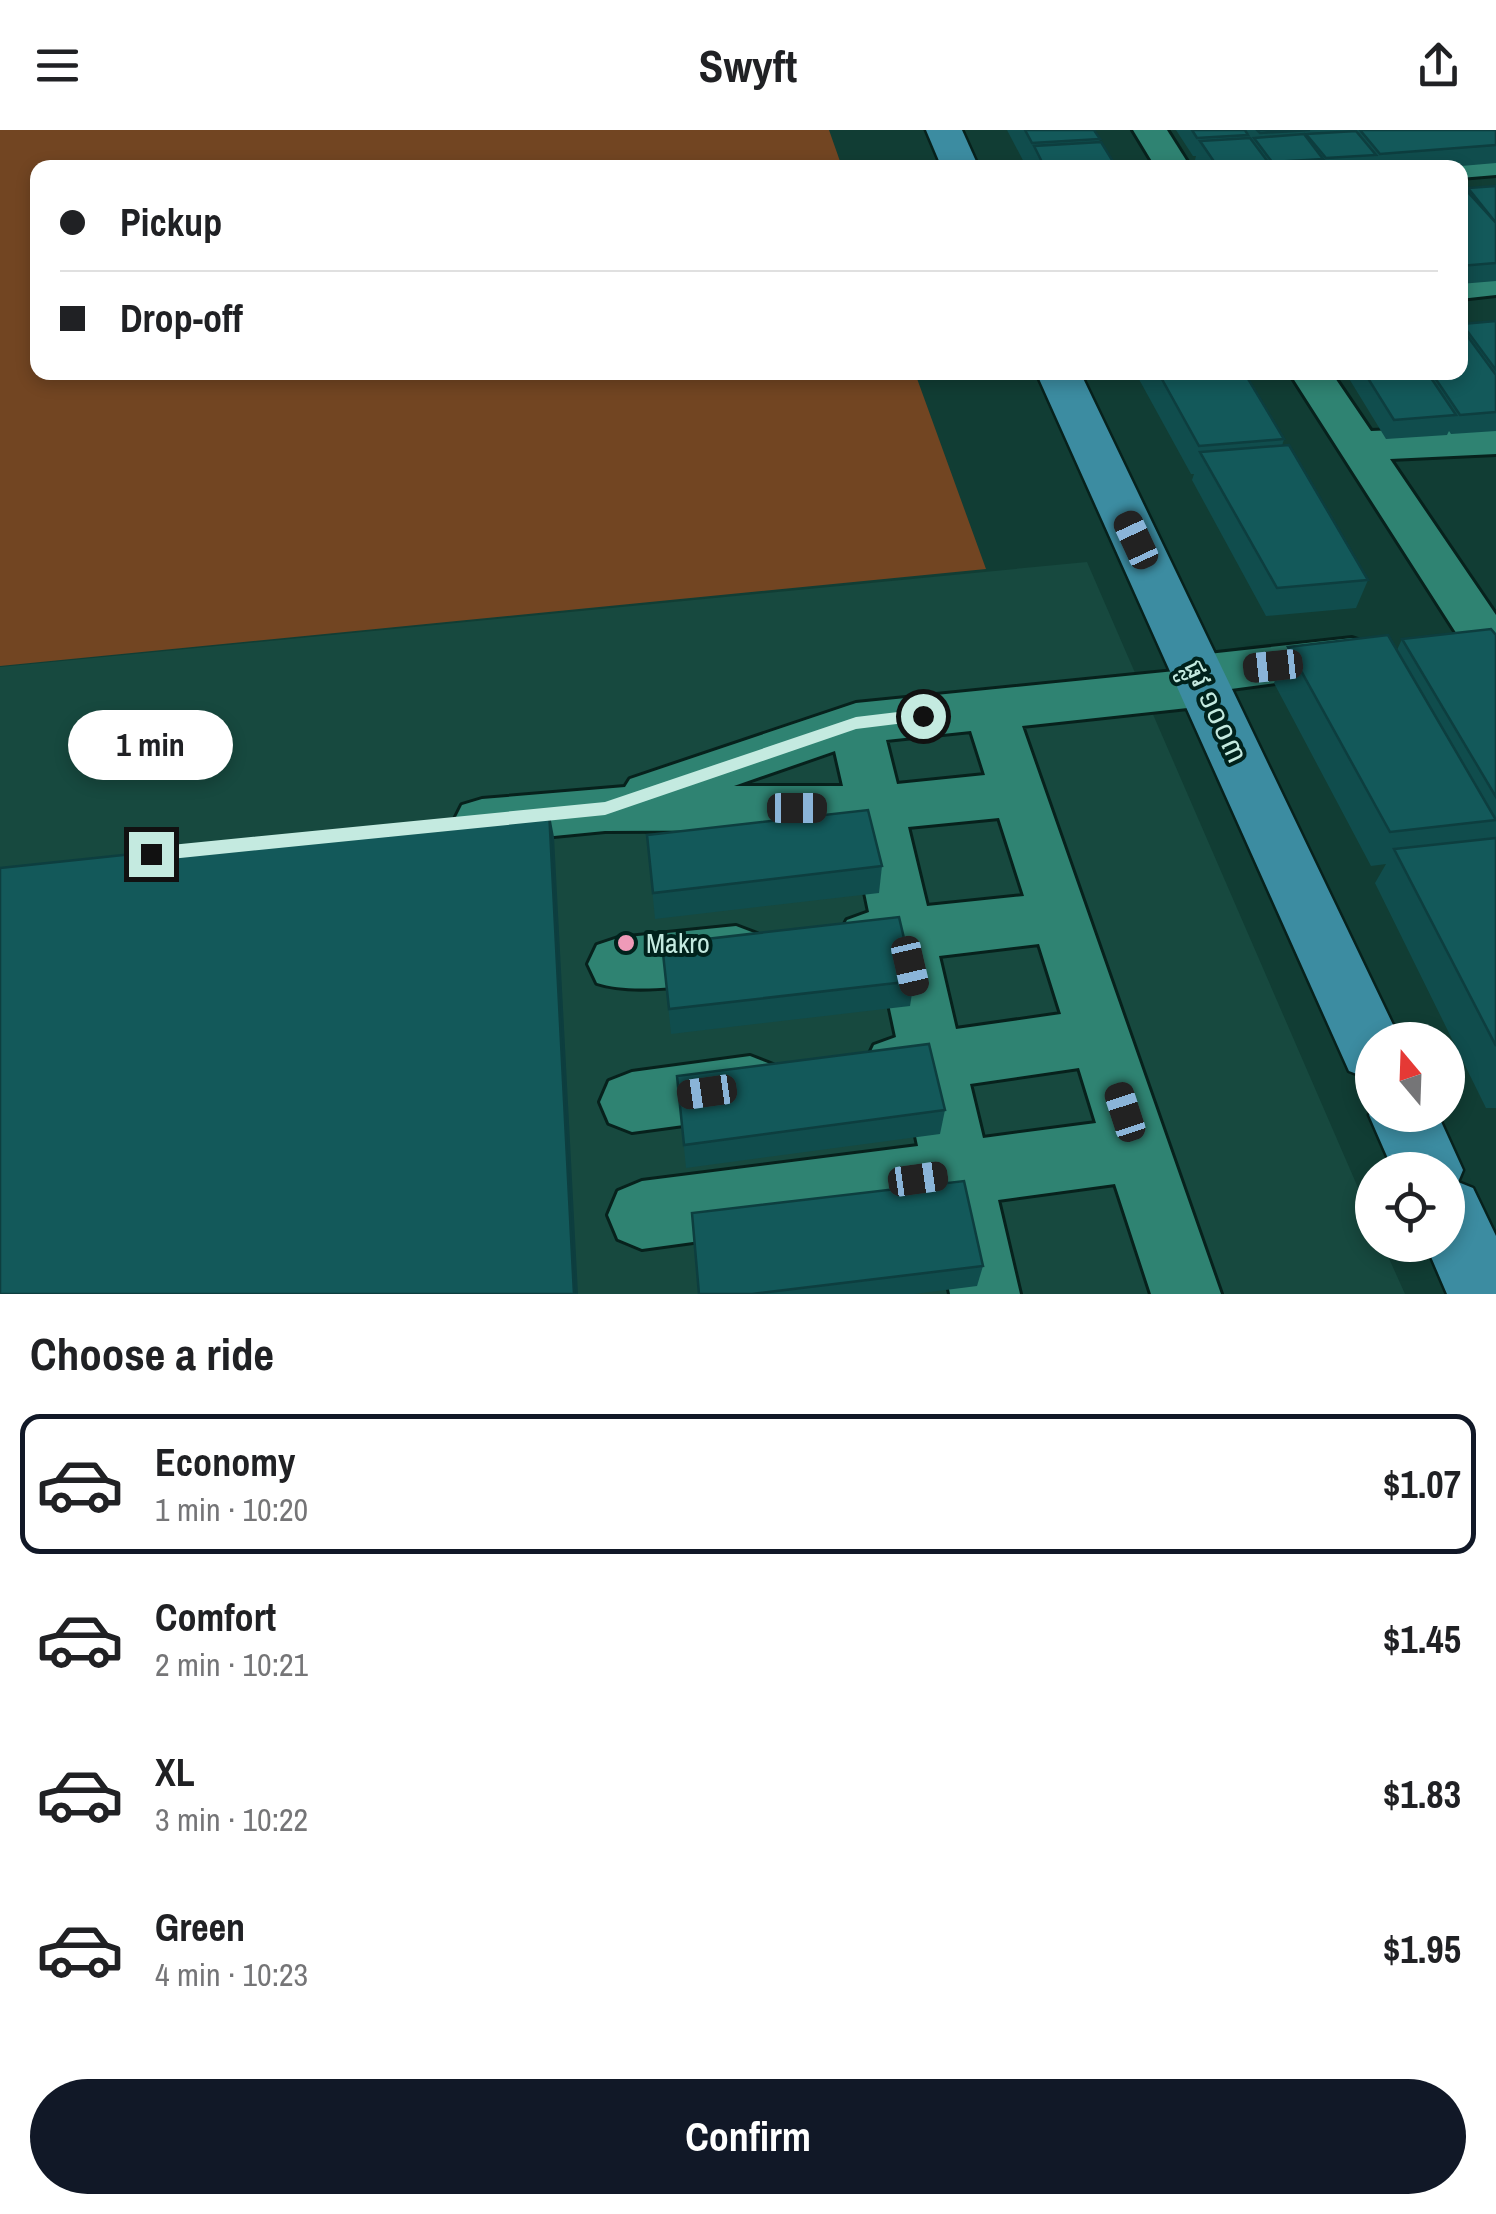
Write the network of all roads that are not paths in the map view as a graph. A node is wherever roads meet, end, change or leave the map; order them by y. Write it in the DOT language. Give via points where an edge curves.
graph roads {
  1 [pos="944,130"];
  2 [pos="1150,130"];
  3 [pos="957,160"];
  4 [pos="1169,160"];
  5 [pos="1496,164"];
  6 [pos="1468,166"];
  7 [pos="1496,283"];
  8 [pos="1468,285"];
  9 [pos="1062,380"];
  10 [pos="1315,380"];
  11 [pos="1496,440"];
  12 [pos="1358,446"];
  13 [pos="1493,646"];
  14 [pos="1202,680"];
  15 [pos="990,708"];
  16 [pos="856,723"];
  17 [pos="1019,794"];
  18 [pos="605,808"];
  19 [pos="874,808"];
  20 [pos="430,826"];
  21 [pos="1060,917"];
  22 [pos="902,934"];
  23 [pos="618,964"];
  24 [pos="1359,1022"];
  25 [pos="1100,1037"];
  26 [pos="932,1060"];
  27 [pos="632,1102"];
  28 [pos="1138,1150"];
  29 [pos="958,1174"];
  30 [pos="642,1215"];
  31 [pos="1465,1250"];
  32 [pos="984,1294"];
  33 [pos="1186,1294"];
  34 [pos="1485,1294"];
  1 -- 3 [label="main road"];
  2 -- 4 [label="street"];
  5 -- 6 [label="street"];
  7 -- 8 [label="street"];
  9 -- 14 [label="main road, ផ្លូវ ១០០៣"];
  10 -- 12 [label="street"];
  11 -- 12 [label="street"];
  12 -- 13 [label="street"];
  13 -- 14 [label="street"];
  14 -- 15 [label="street"];
  14 -- 24 [label="main road, ផ្លូវ ១០០៣"];
  15 -- 16 [label="street"];
  15 -- 17 [label="street"];
  16 -- 18 [label="street"];
  16 -- 19 [label="street"];
  17 -- 19 [label="street"];
  17 -- 21 [label="street"];
  18 -- 19 [label="street"];
  18 -- 20 [label="street"];
  19 -- 22 [label="street"];
  21 -- 22 [label="street"];
  21 -- 25 [label="street"];
  22 -- 23 [label="street"];
  22 -- 26 [label="street"];
  25 -- 26 [label="street"];
  25 -- 28 [label="street"];
  26 -- 27 [label="street"];
  26 -- 29 [label="street"];
  28 -- 29 [label="street"];
  28 -- 33 [label="street"];
  29 -- 30 [label="street"];
  29 -- 32 [label="street"];
  31 -- 34 [label="main road"];
}
